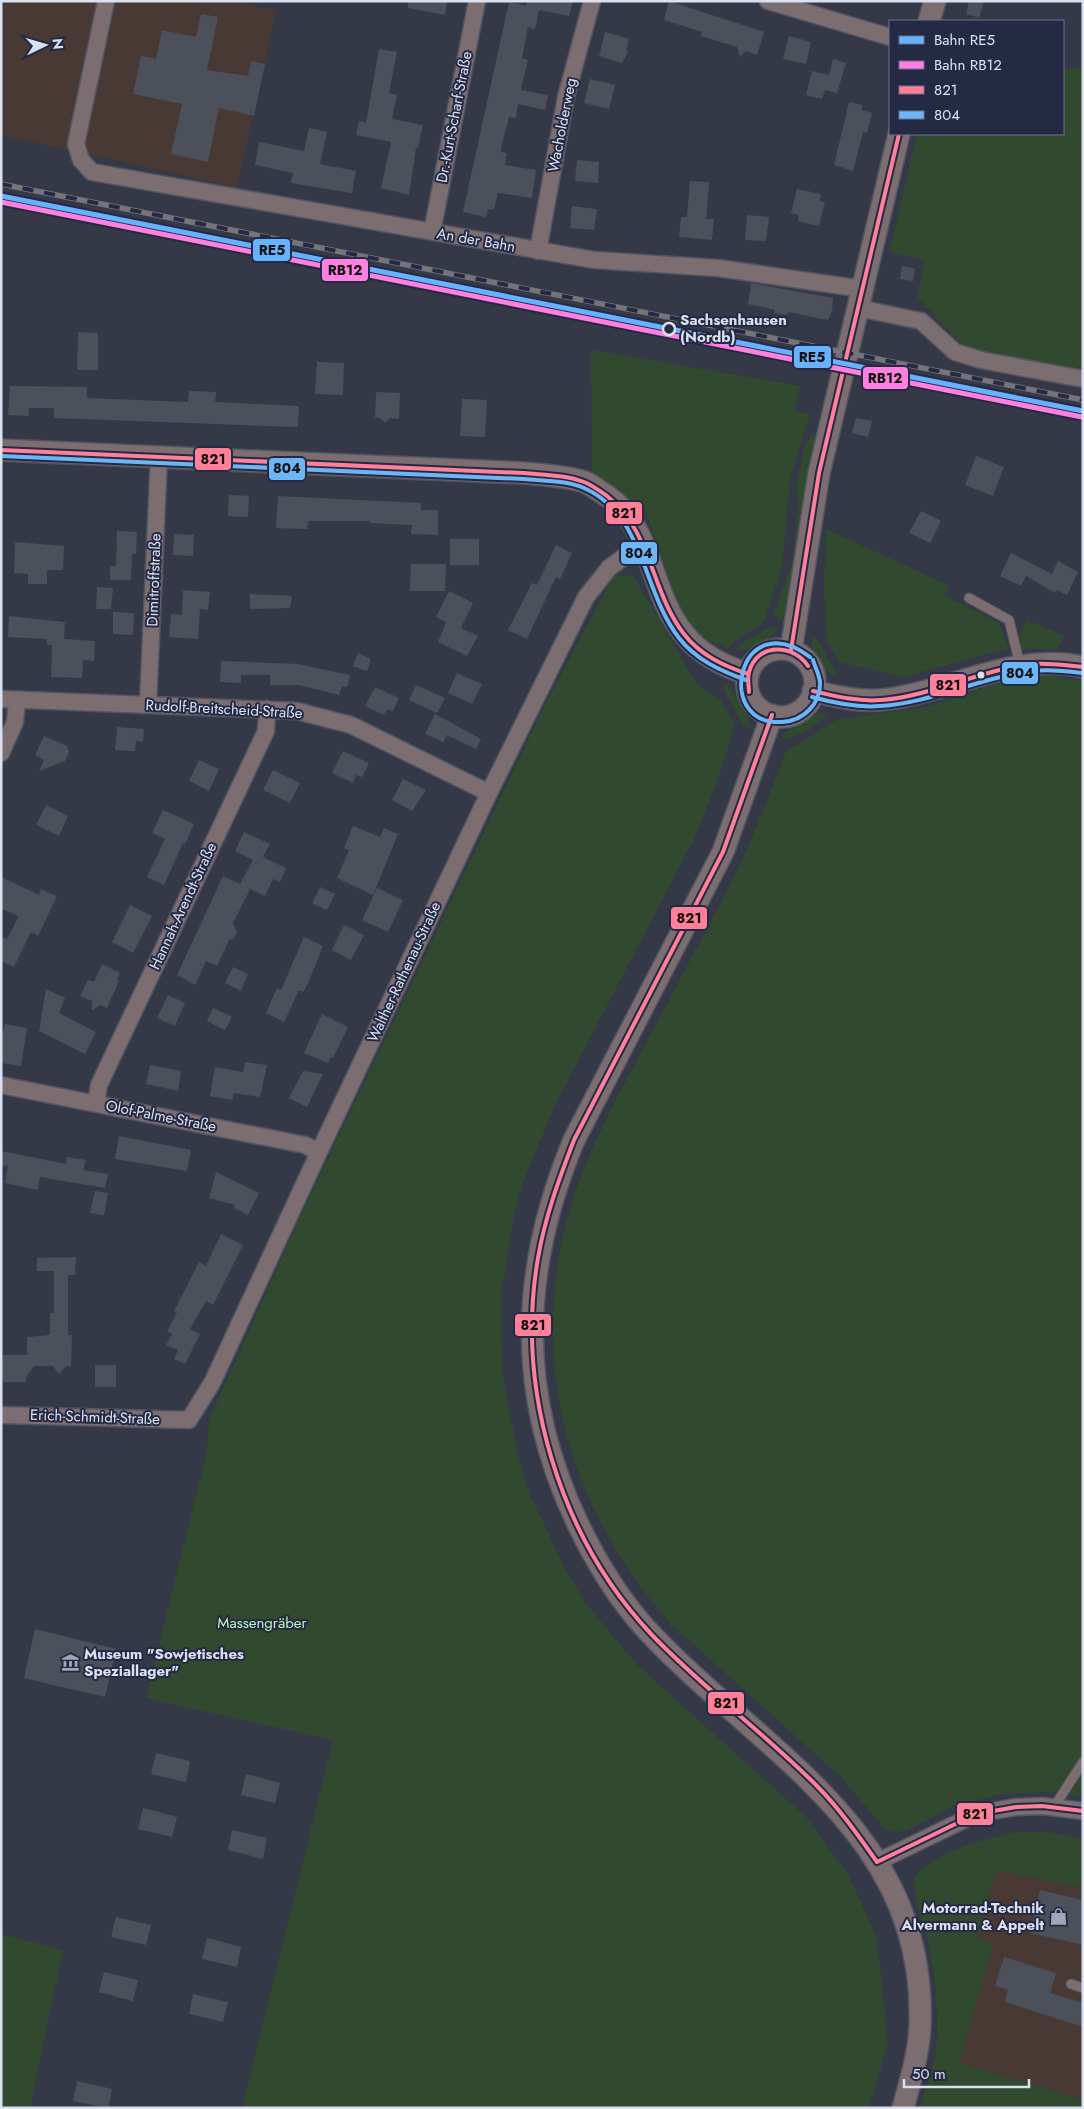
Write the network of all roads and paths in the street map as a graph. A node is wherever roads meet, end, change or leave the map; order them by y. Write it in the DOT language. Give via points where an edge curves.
graph roads {
  1 [pos="106,1"];
  2 [pos="477,1"];
  3 [pos="592,1"];
  4 [pos="768,1"];
  5 [pos="934,1"];
  6 [pos="929,20"];
  7 [pos="889,37"];
  8 [pos="899,135"];
  9 [pos="432,232"];
  10 [pos="538,251"];
  11 [pos="860,299"];
  12 [pos="1083,379"];
  13 [pos="1,450"];
  14 [pos="159,456"];
  15 [pos="644,542"];
  16 [pos="969,598"];
  17 [pos="790,650"];
  18 [pos="1020,665"];
  19 [pos="1083,667"];
  20 [pos="748,674"];
  21 [pos="813,691"];
  22 [pos="9,700"];
  23 [pos="148,704"];
  24 [pos="267,709"];
  25 [pos="772,716"];
  26 [pos="1,753"];
  27 [pos="489,793"];
  28 [pos="1,1085"];
  29 [pos="96,1103"];
  30 [pos="318,1152"];
  31 [pos="1,1415"];
  32 [pos="189,1420"];
  33 [pos="1083,1762"];
  34 [pos="1054,1807"];
  35 [pos="1083,1811"];
  36 [pos="877,1862"];
  37 [pos="1071,1984"];
  38 [pos="1083,1988"];
  39 [pos="904,2108"];
  1 -- 9 [label="street, An der Bahn" via="76,144 81,160 92,172"];
  2 -- 9 [label="street, Dr.-Kurt-Scharf-Straße"];
  3 -- 10 [label="street, Wacholderweg" via="566,98"];
  4 -- 7 [label="street"];
  5 -- 6 [label="street"];
  8 -- 11 [label="street"];
  9 -- 10 [label="street, An der Bahn"];
  10 -- 11 [label="street, An der Bahn" via="594,260 718,268"];
  11 -- 12 [label="street, An der Bahn" via="921,321 955,352"];
  11 -- 17 [label="street" via="819,474"];
  13 -- 14 [label="street"];
  14 -- 15 [label="street" via="553,476 586,482 608,496 619,505"];
  14 -- 23 [label="street, Dimitroffstraße"];
  15 -- 20 [label="street" via="668,610 684,634 702,652 726,667"];
  15 -- 27 [label="street, Walther-Rathenau-Straße" via="610,568 586,597"];
  16 -- 18 [label="lane" via="1009,620"];
  17 -- 20 [label="street" via="764,653 757,658"];
  17 -- 21 [label="street" via="807,662 814,681"];
  18 -- 19 [label="street"];
  18 -- 21 [label="street" via="888,700 854,699"];
  20 -- 25 [label="street" via="749,695 759,708"];
  21 -- 25 [label="street" via="802,709 788,715"];
  22 -- 23 [label="street, Rudolf-Breitscheid-Straße"];
  22 -- 26 [label="street" via="15,722"];
  23 -- 24 [label="street, Rudolf-Breitscheid-Straße"];
  24 -- 27 [label="street, Rudolf-Breitscheid-Straße" via="297,712 351,725"];
  24 -- 29 [label="street, Hannah-Arendt-Straße" via="266,731 99,1085"];
  25 -- 36 [label="street" via="723,852 562,1169 540,1245 534,1290 532,1350 540,1418 554,1469 590,1550 617,1592 647,1630 817,1785"];
  27 -- 30 [label="street, Walther-Rathenau-Straße"];
  28 -- 29 [label="street, Olof-Palme-Straße"];
  29 -- 30 [label="street, Olof-Palme-Straße" via="304,1145"];
  30 -- 32 [label="street, Walther-Rathenau-Straße" via="212,1383"];
  31 -- 32 [label="street, Erich-Schmidt-Straße"];
  33 -- 34 [label="lane"];
  34 -- 35 [label="street"];
  34 -- 36 [label="street" via="1016,1807 976,1814"];
  36 -- 39 [label="street" via="900,1904 910,1934 917,1982 920,2027"];
  37 -- 38 [label="lane"];
}
